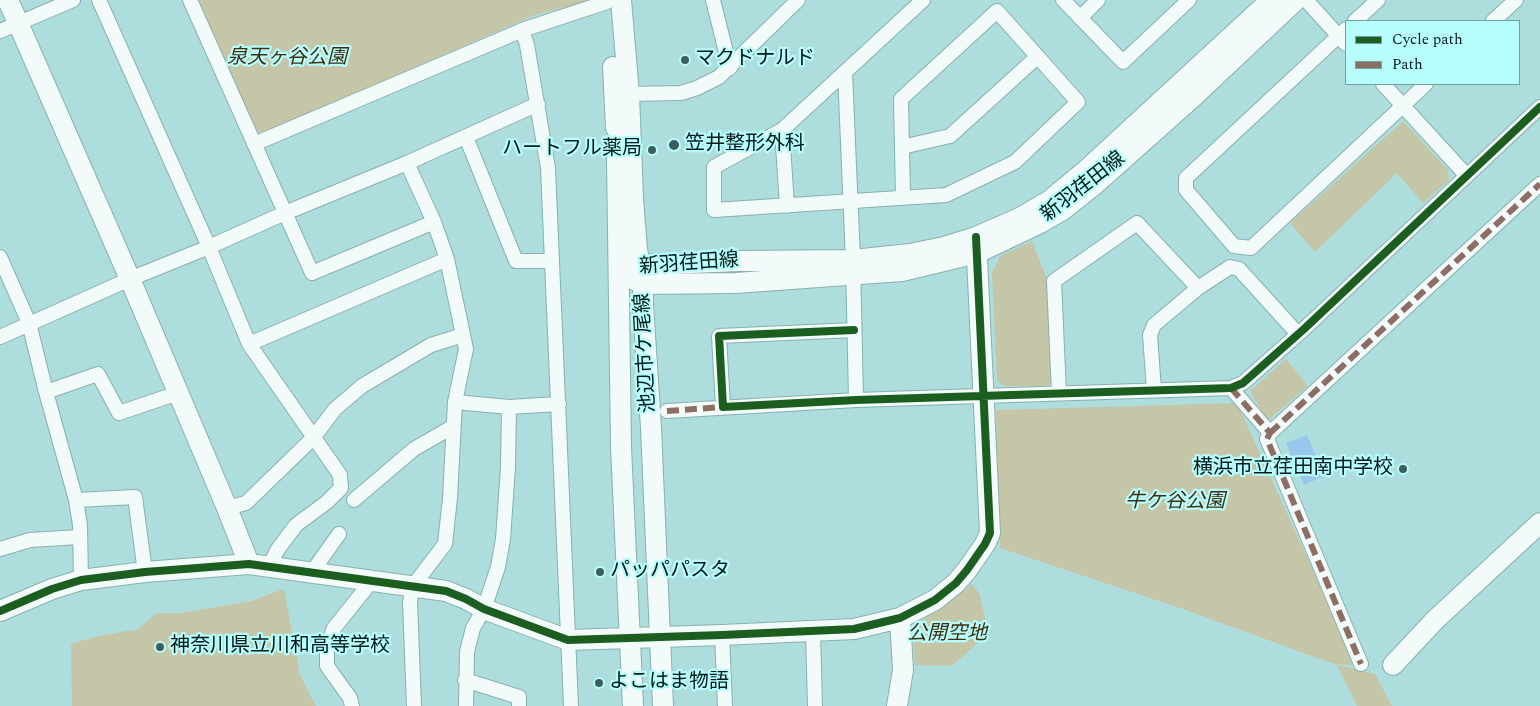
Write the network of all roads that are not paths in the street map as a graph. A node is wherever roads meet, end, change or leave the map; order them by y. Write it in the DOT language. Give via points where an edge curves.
graph roads {
  1 [pos="8,0"];
  2 [pos="73,0"];
  3 [pos="99,0"];
  4 [pos="190,0"];
  5 [pos="713,0"];
  6 [pos="798,0"];
  7 [pos="923,0"];
  8 [pos="1063,0"];
  9 [pos="1098,0"];
  10 [pos="1189,0"];
  11 [pos="1271,0"];
  12 [pos="1296,0"];
  13 [pos="1306,0"];
  14 [pos="1378,0"];
  15 [pos="1516,0"];
  16 [pos="612,1"];
  17 [pos="1080,18"];
  18 [pos="1356,20"];
  19 [pos="1494,20"];
  20 [pos="9,27"];
  21 [pos="522,30"];
  22 [pos="1344,37"];
  23 [pos="1037,57"];
  24 [pos="730,68"];
  25 [pos="845,72"];
  26 [pos="1384,85"];
  27 [pos="1425,85"];
  28 [pos="629,94"];
  29 [pos="538,104"];
  30 [pos="1403,105"];
  31 [pos="1540,107"];
  32 [pos="782,130"];
  33 [pos="466,137"];
  34 [pos="254,144"];
  35 [pos="902,147"];
  36 [pos="407,162"];
  37 [pos="1466,175"];
  38 [pos="1540,184"];
  39 [pos="903,197"];
  40 [pos="850,203"];
  41 [pos="787,206"];
  42 [pos="285,213"];
  43 [pos="434,222"];
  44 [pos="977,245"];
  45 [pos="209,247"];
  46 [pos="0,257"];
  47 [pos="447,259"];
  48 [pos="552,261"];
  49 [pos="853,267"];
  50 [pos="619,272"];
  51 [pos="641,275"];
  52 [pos="130,279"];
  53 [pos="1198,288"];
  54 [pos="30,324"];
  55 [pos="854,330"];
  56 [pos="1298,334"];
  57 [pos="463,335"];
  58 [pos="0,337"];
  59 [pos="249,344"];
  60 [pos="1231,388"];
  61 [pos="1154,390"];
  62 [pos="46,392"];
  63 [pos="178,392"];
  64 [pos="1059,393"];
  65 [pos="983,396"];
  66 [pos="856,400"];
  67 [pos="455,402"];
  68 [pos="559,404"];
  69 [pos="509,407"];
  70 [pos="723,407"];
  71 [pos="667,411"];
  72 [pos="454,426"];
  73 [pos="1270,433"];
  74 [pos="313,438"];
  75 [pos="76,500"];
  76 [pos="354,500"];
  77 [pos="227,508"];
  78 [pos="1540,523"];
  79 [pos="339,534"];
  80 [pos="80,536"];
  81 [pos="0,549"];
  82 [pos="249,564"];
  83 [pos="269,566"];
  84 [pos="145,572"];
  85 [pos="312,572"];
  86 [pos="81,580"];
  87 [pos="371,582"];
  88 [pos="412,586"];
  89 [pos="484,610"];
  90 [pos="0,611"];
  91 [pos="900,618"];
  92 [pos="812,632"];
  93 [pos="660,636"];
  94 [pos="722,636"];
  95 [pos="631,638"];
  96 [pos="568,640"];
  97 [pos="1361,664"];
  98 [pos="1393,665"];
  99 [pos="465,680"];
  100 [pos="352,706"];
  101 [pos="414,706"];
  102 [pos="466,706"];
  103 [pos="519,706"];
  104 [pos="571,706"];
  105 [pos="633,706"];
  106 [pos="663,706"];
  107 [pos="725,706"];
  108 [pos="815,706"];
  109 [pos="897,706"];
  1 -- 20 [label="street"];
  2 -- 20 [label="street"];
  3 -- 45 [label="street"];
  4 -- 34 [label="street"];
  5 -- 24 [label="street"];
  6 -- 24 [label="street"];
  7 -- 25 [label="street"];
  8 -- 17 [label="street"];
  9 -- 17 [label="street"];
  10 -- 17 [label="street" via="1122,62"];
  11 -- 44 [label="street, 新羽荏田線" via="1084,172 1049,201"];
  12 -- 44 [label="street, 新羽荏田線" via="1194,96 1064,209 1040,223"];
  13 -- 22 [label="street"];
  14 -- 18 [label="street"];
  15 -- 19 [label="street"];
  16 -- 21 [label="street"];
  16 -- 28 [label="street, 池辺市ケ尾線"];
  16 -- 50 [label="street, 池辺市ケ尾線"];
  20 -- 52 [label="street"];
  21 -- 29 [label="street"];
  21 -- 34 [label="street"];
  22 -- 30 [label="street" via="1186,178 1186,190 1234,246 1250,248"];
  23 -- 35 [label="street" via="950,136"];
  23 -- 35 [label="street" via="997,11 901,100"];
  23 -- 39 [label="street" via="1078,102 1015,162 946,195"];
  24 -- 28 [label="street" via="718,78 681,93"];
  25 -- 32 [label="street"];
  25 -- 40 [label="street"];
  26 -- 30 [label="street"];
  27 -- 30 [label="street"];
  28 -- 51 [label="street, 池辺市ケ尾線" via="632,192"];
  29 -- 33 [label="street"];
  29 -- 48 [label="street" via="548,168"];
  30 -- 37 [label="street"];
  31 -- 37 [label="street"];
  32 -- 41 [label="street"];
  32 -- 41 [label="street" via="714,167 714,210"];
  33 -- 36 [label="street"];
  33 -- 48 [label="street" via="516,260"];
  34 -- 42 [label="street"];
  35 -- 39 [label="street"];
  36 -- 42 [label="street"];
  36 -- 43 [label="street"];
  37 -- 56 [label="street"];
  38 -- 73 [label="street"];
  39 -- 40 [label="street"];
  40 -- 41 [label="street"];
  40 -- 49 [label="street"];
  42 -- 43 [label="street" via="312,273"];
  42 -- 45 [label="street"];
  43 -- 47 [label="street"];
  44 -- 49 [label="street, 新羽荏田線" via="902,271"];
  44 -- 65 [label="street"];
  45 -- 52 [label="street"];
  45 -- 59 [label="street"];
  46 -- 54 [label="street"];
  47 -- 57 [label="street"];
  47 -- 59 [label="street"];
  48 -- 68 [label="street"];
  49 -- 51 [label="street, 新羽荏田線" via="738,261"];
  49 -- 55 [label="street"];
  50 -- 51 [label="street, 新羽荏田線"];
  50 -- 95 [label="street, 池辺市ケ尾線" via="621,447"];
  51 -- 93 [label="street, 池辺市ケ尾線"];
  52 -- 54 [label="street"];
  52 -- 63 [label="street"];
  53 -- 56 [label="street" via="1230,267 1239,269"];
  53 -- 61 [label="street" via="1154,325 1150,335"];
  53 -- 64 [label="street" via="1137,223 1054,281"];
  54 -- 58 [label="street"];
  54 -- 62 [label="street"];
  55 -- 66 [label="street"];
  55 -- 70 [label="street" via="720,336"];
  56 -- 60 [label="street" via="1243,383"];
  57 -- 67 [label="street" via="466,349"];
  57 -- 74 [label="street" via="431,345 362,386 335,409"];
  59 -- 74 [label="street"];
  60 -- 61 [label="street"];
  60 -- 73 [label="street"];
  61 -- 64 [label="street"];
  62 -- 63 [label="street" via="98,374 119,414"];
  62 -- 75 [label="street"];
  63 -- 77 [label="street"];
  64 -- 65 [label="street"];
  65 -- 66 [label="street"];
  65 -- 91 [label="street" via="990,533 956,583 935,600"];
  66 -- 70 [label="street"];
  67 -- 69 [label="street"];
  67 -- 72 [label="street"];
  68 -- 69 [label="street"];
  68 -- 96 [label="street"];
  69 -- 89 [label="street" via="503,540"];
  70 -- 71 [label="street"];
  72 -- 76 [label="street" via="414,448"];
  72 -- 88 [label="street" via="445,544"];
  73 -- 97 [label="street" via="1267,439"];
  74 -- 77 [label="street" via="246,503"];
  74 -- 83 [label="street" via="340,474 341,488 296,525"];
  75 -- 80 [label="street"];
  75 -- 84 [label="street" via="135,497"];
  77 -- 82 [label="street"];
  78 -- 98 [label="street" via="1435,620"];
  79 -- 85 [label="street"];
  80 -- 81 [label="street" via="30,540"];
  80 -- 86 [label="street"];
  82 -- 83 [label="street"];
  82 -- 84 [label="street"];
  83 -- 85 [label="street"];
  84 -- 86 [label="street"];
  85 -- 87 [label="street"];
  86 -- 90 [label="street"];
  87 -- 88 [label="street"];
  87 -- 100 [label="street" via="334,628 327,647 327,666 350,698"];
  88 -- 89 [label="street" via="446,591"];
  88 -- 101 [label="street"];
  89 -- 96 [label="street"];
  89 -- 99 [label="street" via="473,628"];
  91 -- 92 [label="street" via="854,629"];
  91 -- 109 [label="street" via="903,670"];
  92 -- 94 [label="street"];
  92 -- 108 [label="street"];
  93 -- 94 [label="street"];
  93 -- 95 [label="street"];
  93 -- 106 [label="street, 池辺市ケ尾線"];
  94 -- 107 [label="street"];
  95 -- 96 [label="street"];
  95 -- 105 [label="street, 池辺市ケ尾線"];
  96 -- 104 [label="street"];
  99 -- 102 [label="street"];
  99 -- 103 [label="street" via="518,696"];
}
